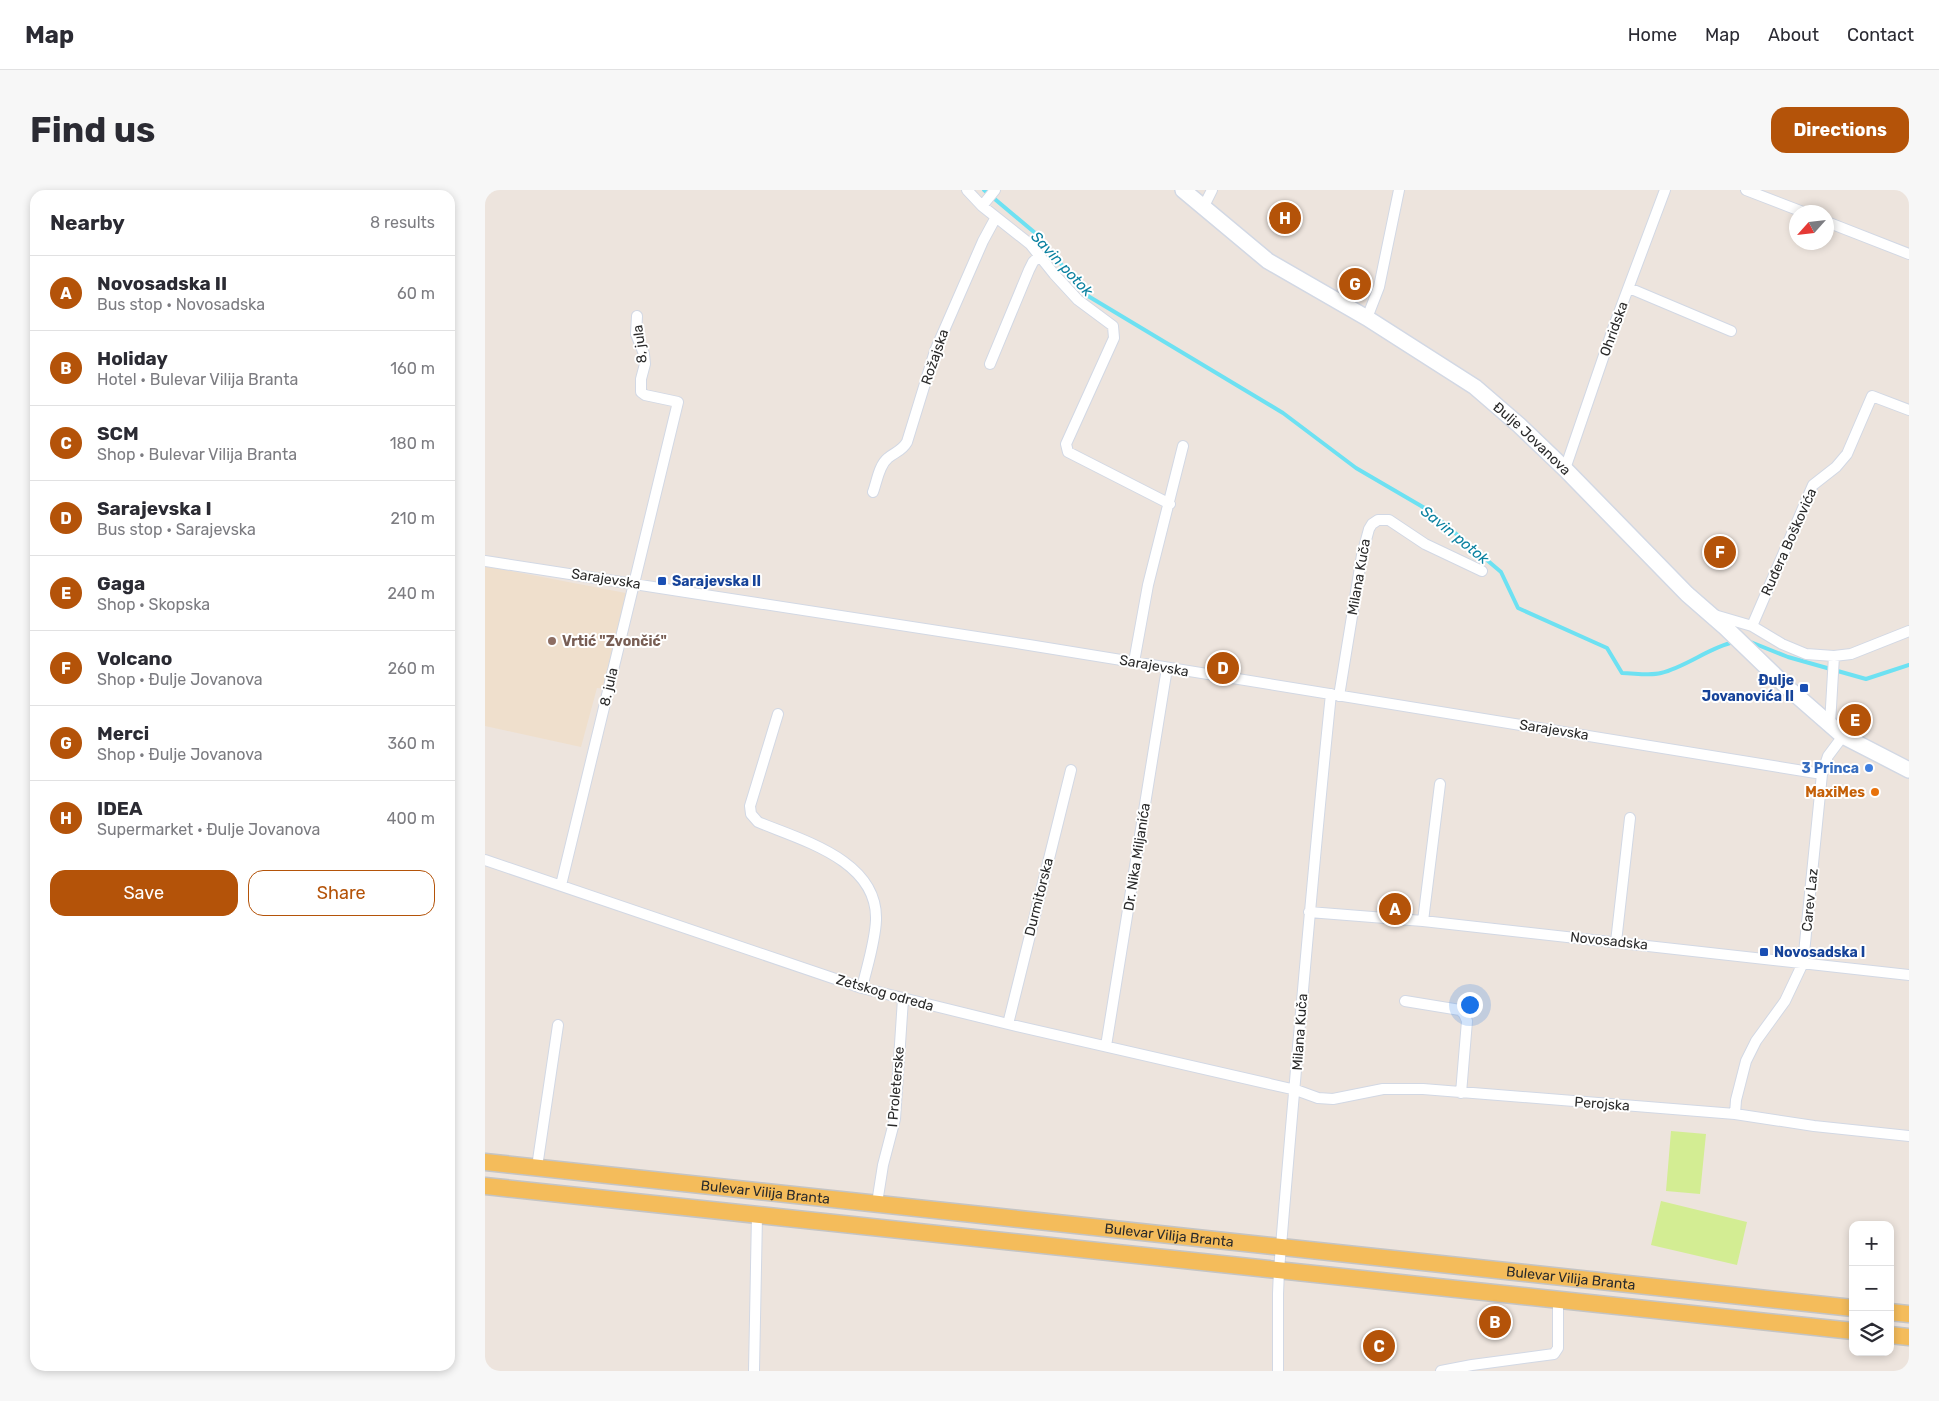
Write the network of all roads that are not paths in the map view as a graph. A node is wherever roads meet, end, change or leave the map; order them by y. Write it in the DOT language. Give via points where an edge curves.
graph roads {
  1 [pos="967,190"];
  2 [pos="1183,190"];
  3 [pos="1212,190"];
  4 [pos="1399,190"];
  5 [pos="1665,190"];
  6 [pos="1746,190"];
  7 [pos="990,196"];
  8 [pos="1789,207"];
  9 [pos="1203,208"];
  10 [pos="996,217"];
  11 [pos="1834,225"];
  12 [pos="1909,254"];
  13 [pos="1039,256"];
  14 [pos="1629,288"];
  15 [pos="637,316"];
  16 [pos="1367,318"];
  17 [pos="1731,331"];
  18 [pos="990,364"];
  19 [pos="678,402"];
  20 [pos="1909,410"];
  21 [pos="1183,446"];
  22 [pos="1565,469"];
  23 [pos="873,492"];
  24 [pos="1170,504"];
  25 [pos="485,561"];
  26 [pos="1482,571"];
  27 [pos="634,583"];
  28 [pos="1710,614"];
  29 [pos="1752,626"];
  30 [pos="1909,631"];
  31 [pos="1834,660"];
  32 [pos="1134,662"];
  33 [pos="1167,668"];
  34 [pos="1335,695"];
  35 [pos="778,714"];
  36 [pos="1829,724"];
  37 [pos="1843,736"];
  38 [pos="1071,770"];
  39 [pos="1909,770"];
  40 [pos="1822,774"];
  41 [pos="1440,784"];
  42 [pos="1630,818"];
  43 [pos="485,860"];
  44 [pos="561,885"];
  45 [pos="1309,912"];
  46 [pos="1423,920"];
  47 [pos="1616,942"];
  48 [pos="1803,963"];
  49 [pos="1909,975"];
  50 [pos="862,988"];
  51 [pos="903,999"];
  52 [pos="1405,1001"];
  53 [pos="1008,1024"];
  54 [pos="558,1025"];
  55 [pos="1106,1046"];
  56 [pos="1296,1090"];
  57 [pos="1461,1093"];
  58 [pos="1735,1114"];
  59 [pos="1909,1136"];
  60 [pos="485,1162"];
  61 [pos="537,1167"];
  62 [pos="485,1186"];
  63 [pos="877,1203"];
  64 [pos="757,1215"];
  65 [pos="1281,1246"];
  66 [pos="1279,1270"];
  67 [pos="1558,1300"];
  68 [pos="1849,1308"];
  69 [pos="1894,1312"];
  70 [pos="1909,1314"];
  71 [pos="1849,1332"];
  72 [pos="1894,1336"];
  73 [pos="1909,1337"];
  74 [pos="754,1371"];
  75 [pos="1278,1371"];
  76 [pos="1441,1371"];
  1 -- 7 [label="street"];
  2 -- 9 [label="street, Đulje Jovanova"];
  3 -- 9 [label="street"];
  4 -- 16 [label="street" via="1379,287"];
  5 -- 14 [label="street, Ohridska"];
  6 -- 8 [label="street"];
  7 -- 10 [label="street"];
  9 -- 16 [label="street, Đulje Jovanova" via="1268,261"];
  10 -- 13 [label="street" via="1030,244"];
  10 -- 23 [label="street, Rožajska" via="935,351 907,442 902,450 884,462"];
  11 -- 12 [label="street"];
  13 -- 18 [label="street" via="1029,270"];
  13 -- 24 [label="street" via="1078,300 1110,322 1115,334 1066,444 1068,452"];
  14 -- 17 [label="street"];
  14 -- 22 [label="street, Ohridska"];
  15 -- 19 [label="street, 8, jula" via="637,339 645,364 641,392"];
  16 -- 22 [label="street, Đulje Jovanova" via="1475,387"];
  19 -- 27 [label="street, 8. jula"];
  20 -- 29 [label="street, Ruđera Boškovića" via="1871,396 1847,454 1813,485"];
  21 -- 24 [label="street"];
  22 -- 28 [label="street, Đulje Jovanova"];
  24 -- 32 [label="street" via="1148,585"];
  25 -- 27 [label="street, Sarajevska"];
  26 -- 34 [label="street, Milana Kuča" via="1425,544 1389,520 1378,520 1372,524 1362,555"];
  27 -- 32 [label="street, Sarajevska"];
  27 -- 44 [label="street, 8. jula"];
  28 -- 29 [label="street"];
  28 -- 36 [label="street, Đulje Jovanova"];
  29 -- 31 [label="street" via="1806,654"];
  30 -- 31 [label="street"];
  31 -- 36 [label="street"];
  32 -- 33 [label="street, Sarajevska"];
  33 -- 34 [label="street, Sarajevska"];
  33 -- 55 [label="street, Dr. Nika Miljanića"];
  34 -- 40 [label="street, Sarajevska"];
  34 -- 45 [label="street, Milana Kuča"];
  35 -- 50 [label="street" via="750,806 751,814 758,822 831,853 855,870 866,885 876,921"];
  36 -- 37 [label="street, Đulje Jovanova"];
  37 -- 39 [label="street, Đulje Jovanova"];
  37 -- 40 [label="street, Carev Laz" via="1828,756"];
  38 -- 53 [label="street, Durmitorska"];
  40 -- 48 [label="street, Carev Laz"];
  41 -- 46 [label="street"];
  42 -- 47 [label="street"];
  43 -- 44 [label="street, Zetskog odreda"];
  44 -- 50 [label="street, Zetskog odreda"];
  45 -- 46 [label="street, Novosadska"];
  45 -- 56 [label="street, Milana Kuča"];
  46 -- 47 [label="street, Novosadska"];
  47 -- 48 [label="street, Novosadska"];
  48 -- 49 [label="street, Novosadska"];
  48 -- 58 [label="street, Carev Laz" via="1785,1001 1753,1048 1743,1074"];
  50 -- 51 [label="street, Zetskog odreda"];
  51 -- 53 [label="street, Zetskog odreda"];
  51 -- 63 [label="street, I Proleterske" via="895,1119"];
  52 -- 57 [label="street" via="1454,1008 1466,1017"];
  53 -- 55 [label="street, Zetskog odreda"];
  54 -- 61 [label="street"];
  55 -- 56 [label="street, Zetskog odreda"];
  56 -- 57 [label="street, Perojska" via="1318,1098 1333,1099 1383,1089"];
  56 -- 65 [label="street, Milana Kuča"];
  57 -- 58 [label="street, Perojska"];
  58 -- 59 [label="street, Perojska"];
  60 -- 61 [label="main road, Bulevar Vilija Branta"];
  61 -- 63 [label="main road, Bulevar Vilija Branta"];
  62 -- 64 [label="main road, Bulevar Vilija Branta"];
  63 -- 65 [label="main road, Bulevar Vilija Branta"];
  64 -- 66 [label="main road, Bulevar Vilija Branta"];
  64 -- 74 [label="street"];
  65 -- 66 [label="street, Milana Kuča"];
  65 -- 68 [label="main road, Bulevar Vilija Branta"];
  66 -- 67 [label="main road, Bulevar Vilija Branta"];
  66 -- 75 [label="street, Milana Kuča"];
  67 -- 71 [label="main road, Bulevar Vilija Branta"];
  67 -- 76 [label="street" via="1558,1348 1554,1354"];
  69 -- 70 [label="main road"];
  72 -- 73 [label="main road"];
}
